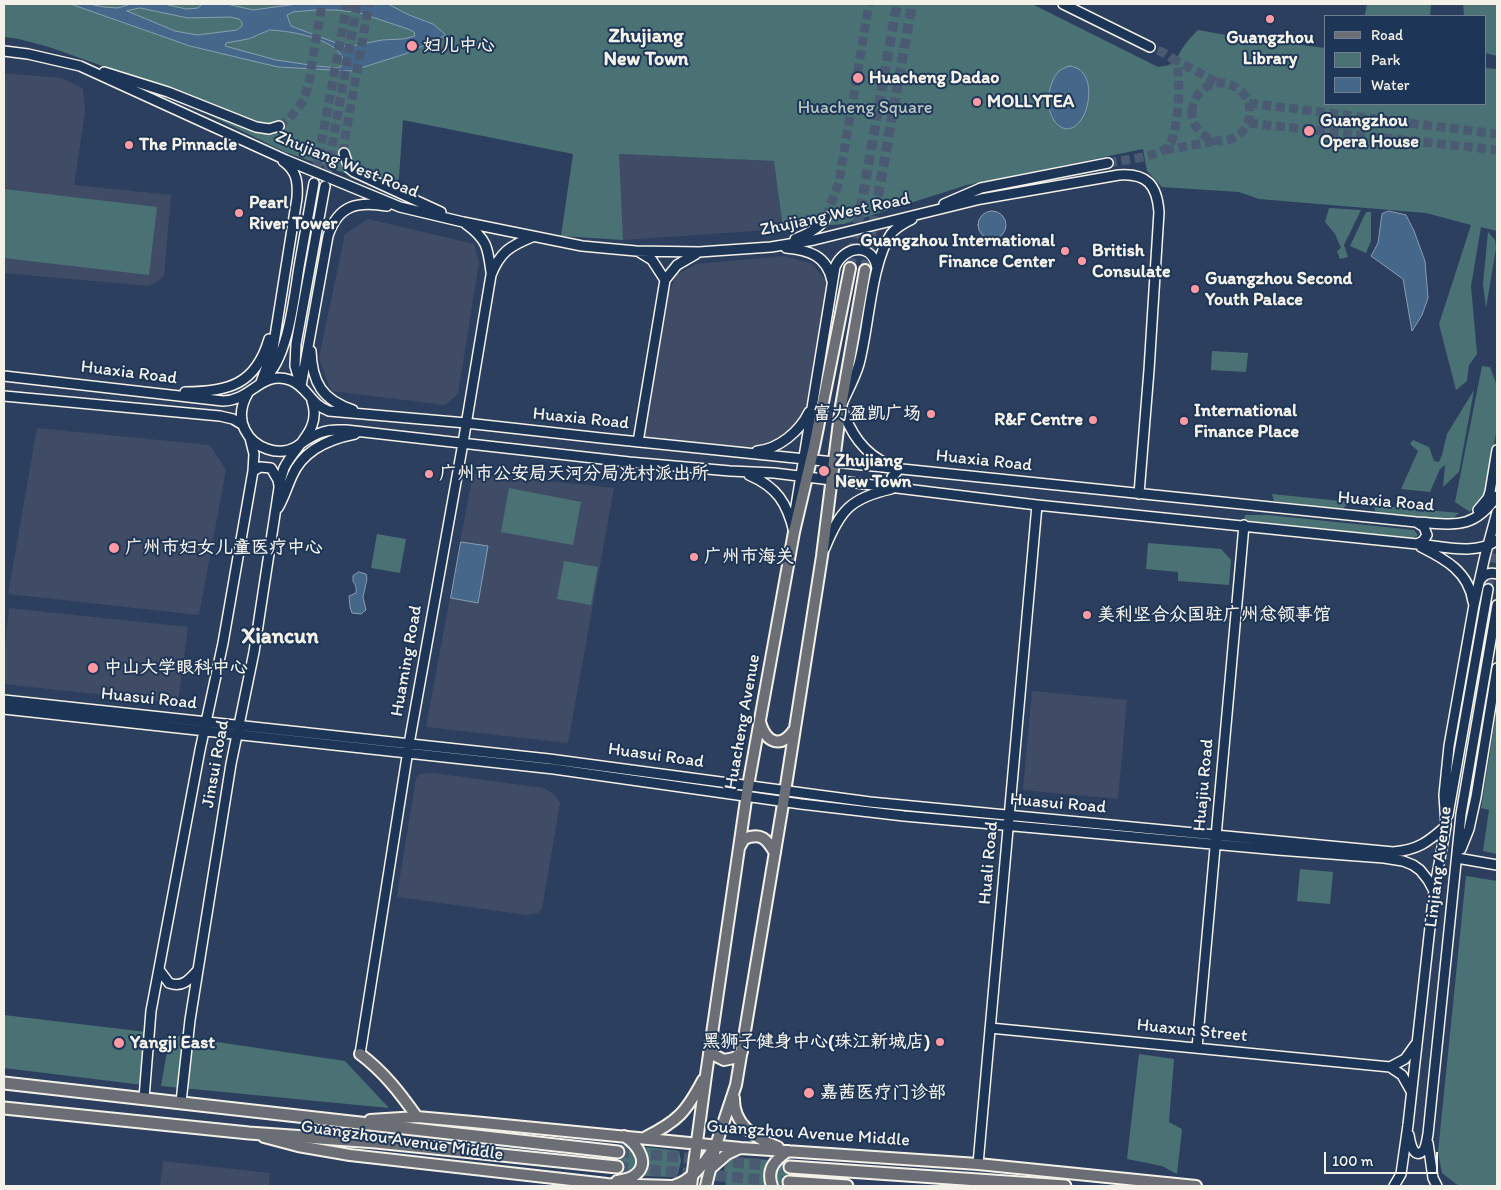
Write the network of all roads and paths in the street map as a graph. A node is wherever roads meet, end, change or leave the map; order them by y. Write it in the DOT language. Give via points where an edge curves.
graph roads {
  1 [pos="1063,4"];
  2 [pos="1150,47"];
  3 [pos="4,51"];
  4 [pos="80,66"];
  5 [pos="279,126"];
  6 [pos="344,153"];
  7 [pos="274,155"];
  8 [pos="1108,163"];
  9 [pos="314,183"];
  10 [pos="325,186"];
  11 [pos="425,213"];
  12 [pos="924,213"];
  13 [pos="826,217"];
  14 [pos="463,222"];
  15 [pos="532,237"];
  16 [pos="773,247"];
  17 [pos="636,251"];
  18 [pos="699,252"];
  19 [pos="850,268"];
  20 [pos="865,270"];
  21 [pos="877,270"];
  22 [pos="491,275"];
  23 [pos="284,276"];
  24 [pos="665,280"];
  25 [pos="832,283"];
  26 [pos="311,330"];
  27 [pos="4,376"];
  28 [pos="261,382"];
  29 [pos="301,386"];
  30 [pos="151,392"];
  31 [pos="248,393"];
  32 [pos="4,396"];
  33 [pos="206,399"];
  34 [pos="311,399"];
  35 [pos="812,405"];
  36 [pos="841,406"];
  37 [pos="204,414"];
  38 [pos="365,414"];
  39 [pos="466,423"];
  40 [pos="243,425"];
  41 [pos="364,432"];
  42 [pos="250,438"];
  43 [pos="305,440"];
  44 [pos="638,442"];
  45 [pos="463,443"];
  46 [pos="1497,450"];
  47 [pos="746,453"];
  48 [pos="807,459"];
  49 [pos="834,462"];
  50 [pos="900,468"];
  51 [pos="253,471"];
  52 [pos="742,472"];
  53 [pos="803,477"];
  54 [pos="832,480"];
  55 [pos="279,488"];
  56 [pos="897,488"];
  57 [pos="1139,494"];
  58 [pos="1497,496"];
  59 [pos="1037,505"];
  60 [pos="1497,512"];
  61 [pos="275,515"];
  62 [pos="1416,522"];
  63 [pos="1449,524"];
  64 [pos="1244,525"];
  65 [pos="794,532"];
  66 [pos="1497,540"];
  67 [pos="1417,544"];
  68 [pos="1487,546"];
  69 [pos="822,556"];
  70 [pos="1497,574"];
  71 [pos="1477,587"];
  72 [pos="1488,589"];
  73 [pos="1474,605"];
  74 [pos="1497,606"];
  75 [pos="1497,668"];
  76 [pos="4,700"];
  77 [pos="4,709"];
  78 [pos="760,721"];
  79 [pos="205,726"];
  80 [pos="795,729"];
  81 [pos="237,730"];
  82 [pos="408,744"];
  83 [pos="407,754"];
  84 [pos="747,791"];
  85 [pos="784,796"];
  86 [pos="1009,816"];
  87 [pos="1008,826"];
  88 [pos="1446,826"];
  89 [pos="1216,834"];
  90 [pos="1215,844"];
  91 [pos="739,849"];
  92 [pos="775,854"];
  93 [pos="1456,858"];
  94 [pos="1497,865"];
  95 [pos="1434,891"];
  96 [pos="198,970"];
  97 [pos="160,971"];
  98 [pos="990,1028"];
  99 [pos="1417,1041"];
  100 [pos="1197,1048"];
  101 [pos="710,1049"];
  102 [pos="742,1052"];
  103 [pos="360,1054"];
  104 [pos="1390,1067"];
  105 [pos="706,1075"];
  106 [pos="4,1083"];
  107 [pos="736,1085"];
  108 [pos="1411,1091"];
  109 [pos="144,1098"];
  110 [pos="181,1102"];
  111 [pos="4,1108"];
  112 [pos="417,1118"];
  113 [pos="338,1122"];
  114 [pos="1408,1125"];
  115 [pos="248,1133"];
  116 [pos="1428,1134"];
  117 [pos="624,1136"];
  118 [pos="644,1137"];
  119 [pos="716,1145"];
  120 [pos="741,1148"];
  121 [pos="788,1150"];
  122 [pos="618,1152"];
  123 [pos="978,1164"];
  124 [pos="617,1167"];
  125 [pos="790,1167"];
  126 [pos="789,1182"];
  127 [pos="611,1185"];
  128 [pos="672,1186"];
  129 [pos="692,1186"];
  130 [pos="706,1186"];
  131 [pos="772,1186"];
  132 [pos="847,1186"];
  133 [pos="1065,1186"];
  134 [pos="1196,1186"];
  135 [pos="1394,1186"];
  136 [pos="1437,1186"];
  1 -- 2 [label="main road"];
  3 -- 4 [label="main road, Zhujiang West Road"];
  4 -- 5 [label="main road" via="152,86 256,127 269,129"];
  4 -- 7 [label="main road, Zhujiang West Road"];
  6 -- 14 [label="main road" via="349,168 354,172"];
  7 -- 11 [label="main road, Zhujiang West Road" via="384,201"];
  7 -- 23 [label="main road" via="292,170 298,186"];
  8 -- 12 [label="main road" via="981,188"];
  9 -- 28 [label="main road, Huaxia Road" via="286,338 277,364"];
  10 -- 29 [label="main road" via="296,344 294,366"];
  11 -- 14 [label="main road, Zhujiang West Road"];
  11 -- 26 [label="main road" via="368,204 341,213 328,236"];
  12 -- 16 [label="main road, Zhujiang West Road"];
  12 -- 21 [label="main road" via="891,234"];
  12 -- 57 [label="main road, Zhujiang West Road" via="981,199 1119,175 1139,177 1155,190 1159,202 1159,226"];
  13 -- 16 [label="main road" via="805,235"];
  14 -- 15 [label="main road, Zhujiang West Road"];
  14 -- 22 [label="main road" via="484,240"];
  15 -- 17 [label="main road, Zhujiang West Road"];
  15 -- 22 [label="main road" via="506,250"];
  16 -- 18 [label="main road, Zhujiang West Road"];
  16 -- 25 [label="main road" via="813,253 828,270"];
  17 -- 18 [label="main road, Zhujiang West Road"];
  17 -- 24 [label="main road" via="652,260"];
  18 -- 24 [label="main road" via="677,265"];
  19 -- 48 [label="main road, Huacheng Avenue"];
  20 -- 36 [label="main road"];
  21 -- 25 [label="main road" via="872,255 850,250 838,260"];
  21 -- 36 [label="main road" via="859,366"];
  22 -- 39 [label="main road, Huaming Road"];
  23 -- 28 [label="main road" via="274,344"];
  23 -- 30 [label="main road" via="266,351 247,377 229,387 209,392"];
  24 -- 44 [label="main road"];
  25 -- 35 [label="main road"];
  26 -- 29 [label="main road"];
  26 -- 38 [label="main road" via="311,361 318,385 332,401"];
  27 -- 30 [label="main road, Huaxia Road"];
  28 -- 29 [label="main road" via="279,378"];
  28 -- 31 [label="main road, Huaxia Road"];
  29 -- 34 [label="main road, Huaxia Road"];
  30 -- 33 [label="main road, Huaxia Road"];
  31 -- 33 [label="main road, Huaxia Road" via="229,401"];
  31 -- 40 [label="main road" via="242,407"];
  32 -- 37 [label="main road, Huaxia Road"];
  33 -- 37 [label="main road"];
  34 -- 38 [label="main road, Huaxia Road" via="329,411"];
  34 -- 43 [label="main road" via="314,422"];
  35 -- 47 [label="main road" via="802,424 783,441 769,449"];
  35 -- 48 [label="main road"];
  36 -- 49 [label="main road"];
  36 -- 50 [label="main road" via="859,443 878,459"];
  37 -- 40 [label="main road, Huaxia Road" via="227,417"];
  38 -- 39 [label="main road, Huaxia Road"];
  39 -- 44 [label="main road, Huaxia Road"];
  39 -- 45 [label="main road, Huaming Road"];
  40 -- 42 [label="main road"];
  41 -- 43 [label="main road, Huaxia Road" via="325,431"];
  41 -- 45 [label="main road, Huaxia Road"];
  41 -- 61 [label="main road" via="326,442 309,453 296,467"];
  42 -- 43 [label="main road, Huaxia Road" via="266,449 278,450 291,449"];
  42 -- 51 [label="main road, Jinsui Road" via="254,454"];
  43 -- 55 [label="main road, Jinsui Road" via="285,468"];
  44 -- 47 [label="main road, Huaxia Road"];
  45 -- 52 [label="main road, Huaxia Road"];
  45 -- 82 [label="main road, Huaming Road"];
  46 -- 63 [label="main road" via="1488,498 1467,519"];
  47 -- 48 [label="main road, Huaxia Road"];
  47 -- 52 [label="main road" via="747,466"];
  48 -- 49 [label="main road, Huaxia Road"];
  48 -- 53 [label="main road, Huacheng Avenue"];
  49 -- 50 [label="main road, Huaxia Road"];
  49 -- 54 [label="main road"];
  50 -- 56 [label="main road" via="892,477"];
  50 -- 57 [label="main road, Huaxia Road"];
  51 -- 55 [label="main road" via="260,467 271,468"];
  51 -- 79 [label="main road, Jinsui Road"];
  52 -- 53 [label="main road, Huaxia Road"];
  52 -- 65 [label="main road" via="775,490"];
  53 -- 54 [label="main road, Huaxia Road"];
  53 -- 65 [label="main road, Huacheng Avenue"];
  54 -- 56 [label="main road, Huaxia Road"];
  54 -- 69 [label="main road"];
  55 -- 61 [label="main road, Jinsui Road"];
  56 -- 59 [label="main road, Huaxia Road"];
  56 -- 69 [label="main road" via="876,492 850,506 838,520"];
  57 -- 62 [label="main road, Huaxia Road"];
  58 -- 63 [label="main road, Huaxia Road" via="1487,510 1472,521"];
  59 -- 64 [label="main road, Huaxia Road"];
  59 -- 86 [label="main road, Huali Road"];
  60 -- 68 [label="main road"];
  61 -- 81 [label="main road, Jinsui Road" via="254,652"];
  62 -- 63 [label="main road, Huaxia Road"];
  62 -- 67 [label="main road" via="1424,527 1426,535"];
  64 -- 67 [label="main road, Huaxia Road"];
  64 -- 89 [label="main road, Huajiu Road"];
  65 -- 78 [label="main road, Huacheng Avenue"];
  66 -- 68 [label="main road, Huaxia Road"];
  67 -- 68 [label="main road, Huaxia Road" via="1477,549"];
  67 -- 73 [label="main road" via="1458,570 1472,594"];
  68 -- 71 [label="main road"];
  69 -- 80 [label="main road"];
  70 -- 71 [label="main road" via="1487,574"];
  71 -- 73 [label="main road"];
  72 -- 88 [label="main road, Linjiang Avenue"];
  73 -- 88 [label="main road" via="1449,746 1444,795"];
  74 -- 93 [label="main road, Linjiang Avenue"];
  75 -- 93 [label="main road" via="1476,797 1469,829"];
  76 -- 79 [label="main road, Huasui Road"];
  77 -- 79 [label="main road, Huasui Road"];
  78 -- 80 [label="main road" via="763,733 771,740 781,742"];
  78 -- 84 [label="main road, Huacheng Avenue"];
  79 -- 81 [label="main road, Huasui Road"];
  79 -- 97 [label="main road, Jinsui Road"];
  80 -- 85 [label="main road"];
  81 -- 82 [label="main road, Huasui Road"];
  81 -- 83 [label="main road, Huasui Road"];
  81 -- 96 [label="main road, Jinsui Road"];
  82 -- 83 [label="main road, Huaming Road"];
  82 -- 84 [label="main road, Huasui Road" via="549,759"];
  83 -- 84 [label="main road, Huasui Road"];
  83 -- 103 [label="main road, Huaming Road"];
  84 -- 85 [label="main road, Huasui Road"];
  84 -- 91 [label="main road, Huacheng Avenue"];
  85 -- 86 [label="main road, Huasui Road"];
  85 -- 87 [label="main road, Huasui Road"];
  85 -- 92 [label="main road"];
  86 -- 87 [label="main road, Huali Road"];
  86 -- 89 [label="main road, Huasui Road"];
  87 -- 90 [label="main road, Huasui Road"];
  87 -- 98 [label="main road, Huali Road"];
  88 -- 89 [label="main road, Huasui Road" via="1422,846 1393,852"];
  88 -- 95 [label="main road, Linjiang Avenue"];
  89 -- 90 [label="main road, Huajiu Road"];
  90 -- 95 [label="main road, Huasui Road" via="1403,861 1420,870"];
  90 -- 100 [label="main road, Huajiu Road"];
  91 -- 92 [label="main road" via="744,839 762,837 770,843"];
  91 -- 101 [label="main road, Huacheng Avenue"];
  92 -- 102 [label="main road"];
  93 -- 94 [label="main road"];
  93 -- 116 [label="main road, Linjiang Avenue"];
  95 -- 99 [label="main road, Linjiang Avenue"];
  96 -- 97 [label="main road" via="180,985 169,983"];
  96 -- 110 [label="main road, Jinsui Road"];
  97 -- 109 [label="main road, Jinsui Road" via="149,1025"];
  98 -- 100 [label="main road, Huaxun Street"];
  98 -- 123 [label="main road, Huali Road"];
  99 -- 104 [label="main road" via="1405,1059"];
  99 -- 108 [label="main road, Linjiang Avenue"];
  100 -- 104 [label="main road, Huaxun Street"];
  101 -- 102 [label="main road" via="724,1060"];
  101 -- 105 [label="main road, Huacheng Avenue"];
  102 -- 107 [label="main road"];
  103 -- 112 [label="main road, Guangzhou Avenue Middle" via="390,1080"];
  104 -- 108 [label="main road" via="1402,1075"];
  105 -- 118 [label="main road" via="682,1113 670,1124"];
  105 -- 129 [label="main road, Huacheng Avenue"];
  106 -- 109 [label="highway, Guangzhou Avenue Middle"];
  107 -- 119 [label="main road"];
  107 -- 121 [label="main road" via="734,1107 744,1126 759,1139"];
  108 -- 114 [label="main road, Linjiang Avenue"];
  109 -- 110 [label="highway, Guangzhou Avenue Middle"];
  110 -- 113 [label="highway, Guangzhou Avenue Middle"];
  111 -- 115 [label="highway, Guangzhou Avenue Middle"];
  112 -- 113 [label="main road, Guangzhou Avenue Middle"];
  112 -- 117 [label="main road, Guangzhou Avenue Middle"];
  113 -- 122 [label="highway, Guangzhou Avenue Middle"];
  114 -- 116 [label="main road" via="1411,1146 1417,1153 1424,1149"];
  114 -- 135 [label="main road" via="1401,1174"];
  115 -- 124 [label="highway, Guangzhou Avenue Middle" via="376,1142"];
  115 -- 127 [label="main road, Guangzhou Avenue Middle" via="341,1154"];
  116 -- 136 [label="main road, Linjiang Avenue" via="1430,1165"];
  117 -- 118 [label="main road, Guangzhou Avenue Middle"];
  117 -- 127 [label="main road" via="640,1151 642,1162 633,1176"];
  118 -- 119 [label="main road, Guangzhou Avenue Middle"];
  119 -- 120 [label="main road, Guangzhou Avenue Middle"];
  119 -- 128 [label="main road" via="688,1179"];
  119 -- 130 [label="main road"];
  120 -- 121 [label="main road, Guangzhou Avenue Middle"];
  120 -- 129 [label="main road" via="727,1154"];
  121 -- 123 [label="main road, Guangzhou Avenue Middle"];
  121 -- 131 [label="main road" via="773,1163 770,1174"];
  123 -- 134 [label="main road, Guangzhou Avenue Middle"];
  125 -- 133 [label="highway, Guangzhou Avenue Middle"];
  126 -- 132 [label="highway"];
  127 -- 128 [label="main road, Guangzhou Avenue Middle"];
}
